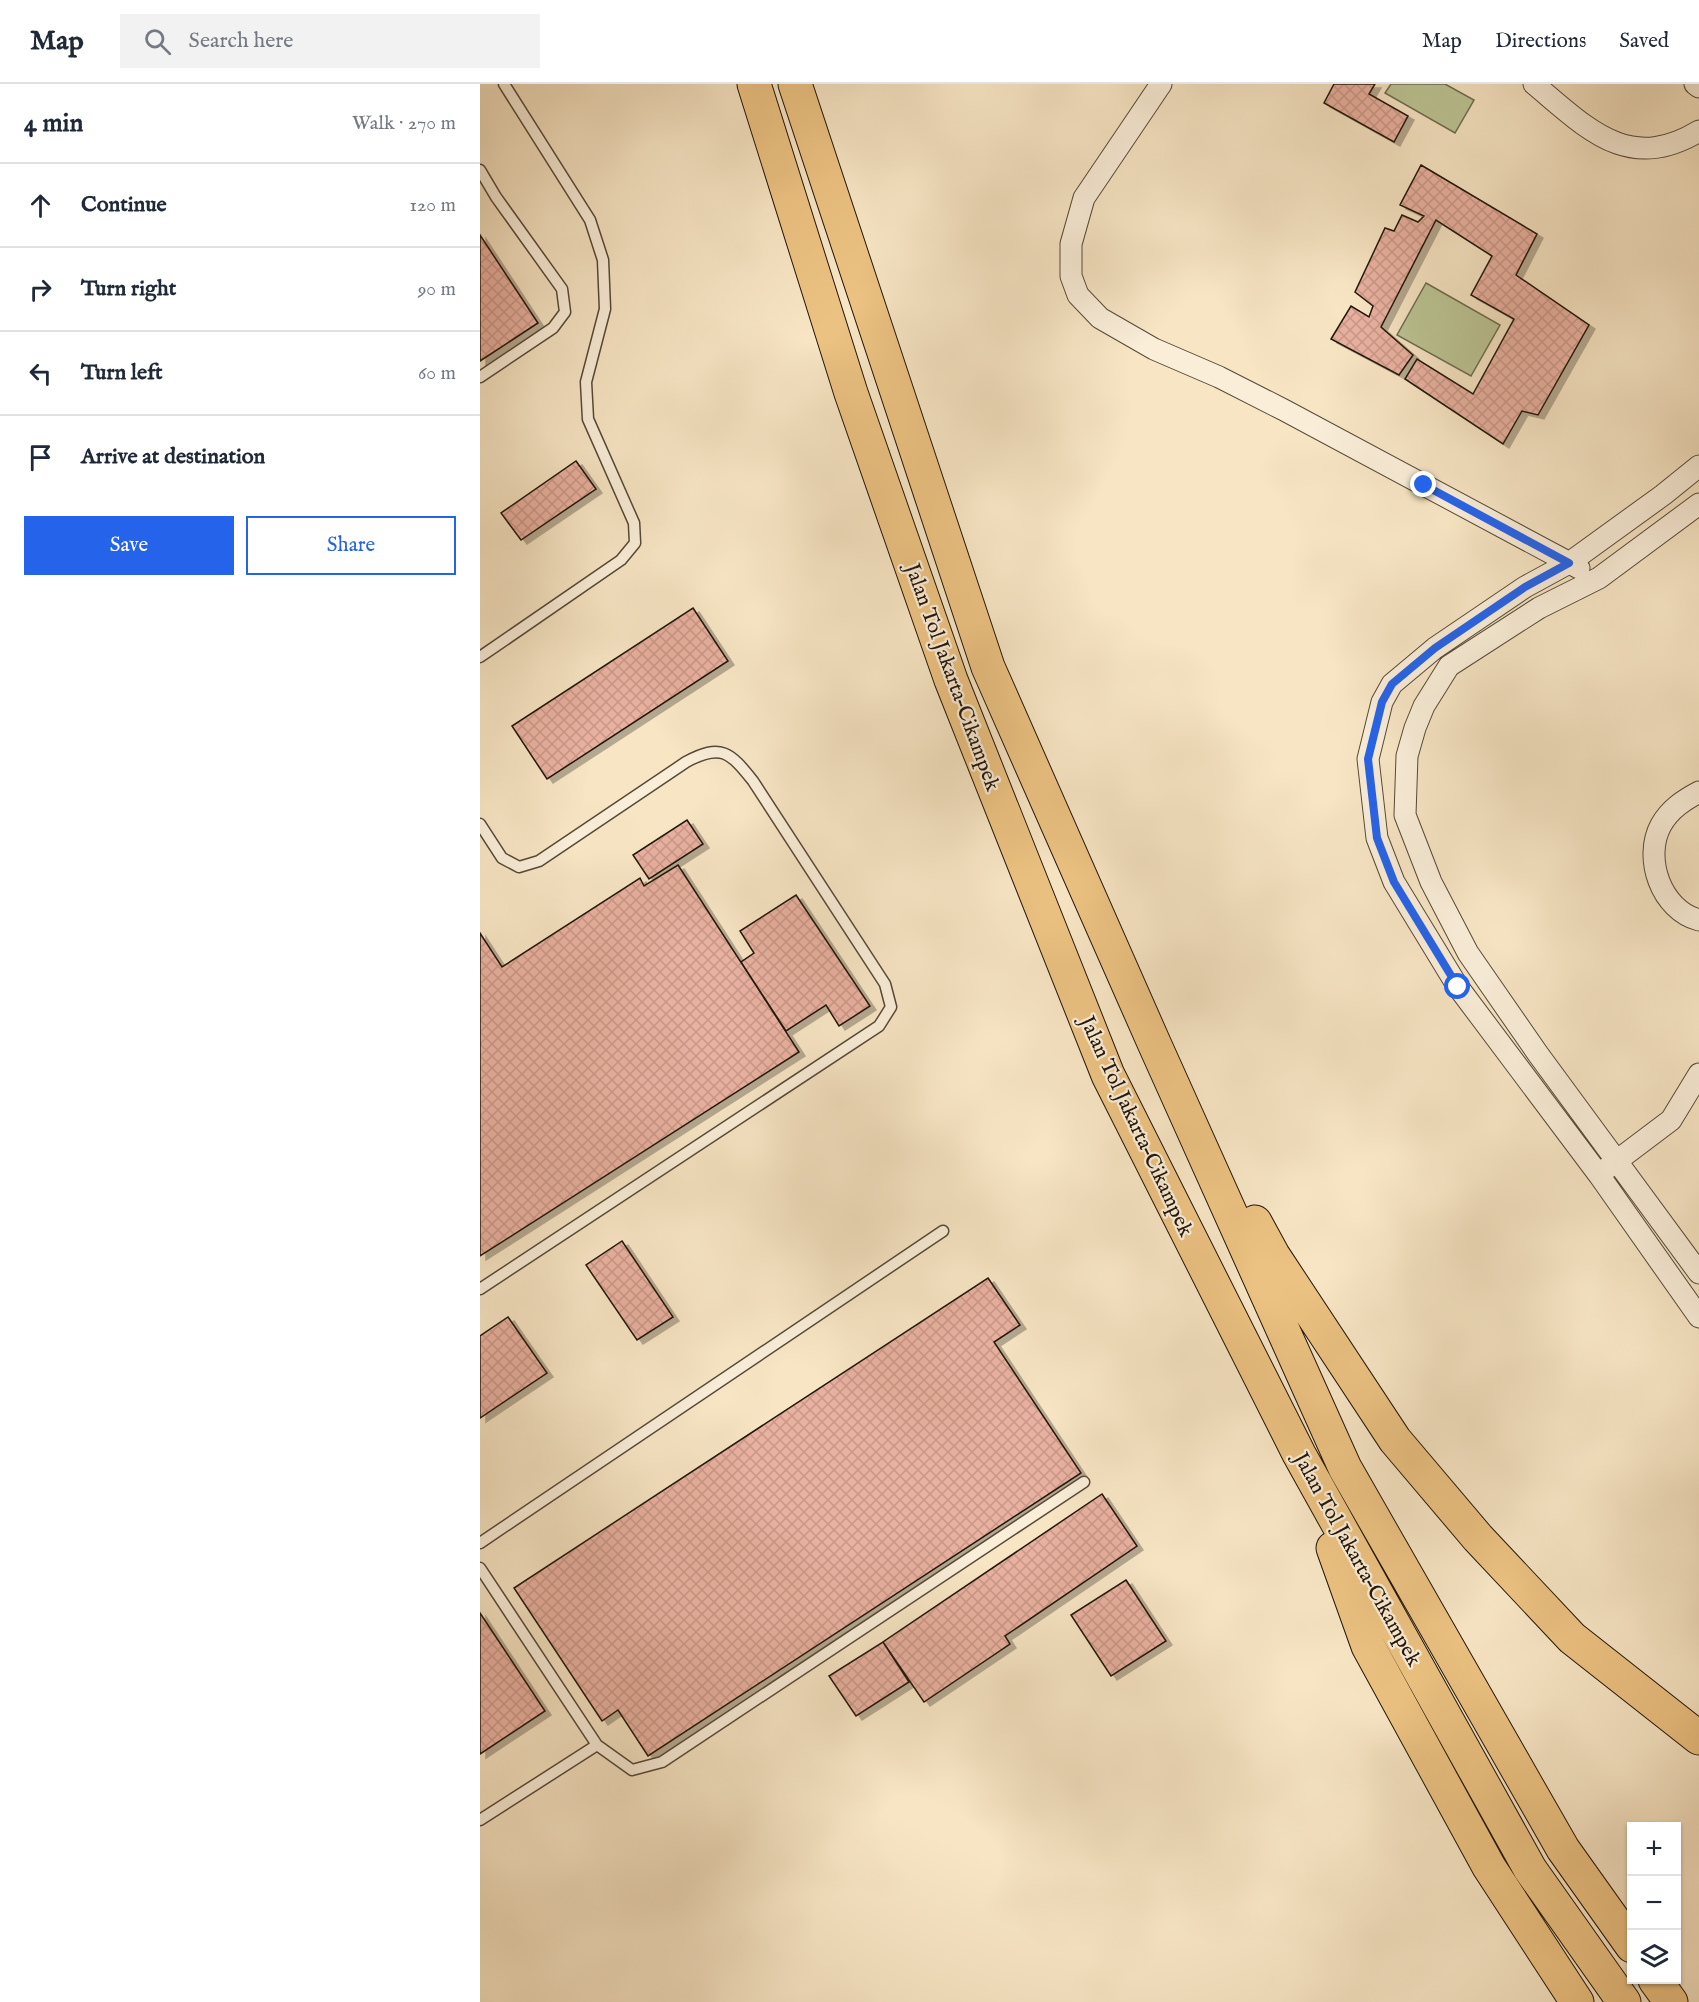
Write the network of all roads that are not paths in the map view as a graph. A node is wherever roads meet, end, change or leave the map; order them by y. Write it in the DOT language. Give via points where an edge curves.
graph roads {
  1 [pos="504,84"];
  2 [pos="754,84"];
  3 [pos="795,84"];
  4 [pos="1161,84"];
  5 [pos="1534,84"];
  6 [pos="1695,84"];
  7 [pos="1699,87"];
  8 [pos="1699,131"];
  9 [pos="480,170"];
  10 [pos="480,377"];
  11 [pos="1699,466"];
  12 [pos="1699,504"];
  13 [pos="1569,563"];
  14 [pos="1599,578"];
  15 [pos="480,657"];
  16 [pos="1699,792"];
  17 [pos="480,824"];
  18 [pos="1699,920"];
  19 [pos="1154,1043"];
  20 [pos="1699,1074"];
  21 [pos="1617,1161"];
  22 [pos="1599,1175"];
  23 [pos="944,1231"];
  24 [pos="1699,1273"];
  25 [pos="480,1289"];
  26 [pos="1699,1317"];
  27 [pos="1299,1454"];
  28 [pos="1084,1482"];
  29 [pos="480,1543"];
  30 [pos="480,1568"];
  31 [pos="1699,1738"];
  32 [pos="597,1745"];
  33 [pos="480,1820"];
  34 [pos="1627,1939"];
  35 [pos="1658,1984"];
  36 [pos="1577,2002"];
  37 [pos="1624,2002"];
  38 [pos="1671,2002"];
  1 -- 15 [label="lane" via="590,220 603,260 605,309 586,382 588,419 634,523 635,543 621,560"];
  2 -- 27 [label="highway, Jalan Tol Jakarta–Cikampek" via="851,393 951,680 986,768 1108,1074"];
  3 -- 19 [label="highway, Jalan Tol Jakarta–Cikampek" via="988,667"];
  4 -- 13 [label="street" via="1084,198 1071,244 1071,276 1078,295 1100,318 1154,349 1284,410"];
  5 -- 8 [label="street" via="1591,131 1636,150 1669,146"];
  6 -- 7 [label="street"];
  9 -- 10 [label="lane" via="562,289 565,312 554,328"];
  11 -- 13 [label="street"];
  12 -- 14 [label="street"];
  13 -- 14 [label="street"];
  13 -- 22 [label="street" via="1525,587 1435,648 1392,684 1382,702 1368,759 1377,838 1394,882 1458,987"];
  14 -- 21 [label="street" via="1539,608 1449,666 1415,728 1407,756 1405,815 1431,882 1468,953"];
  16 -- 18 [label="street" via="1677,804 1661,825 1654,851 1657,878 1670,902"];
  17 -- 25 [label="lane" via="502,858 519,867 539,861 705,752 719,752 736,759 885,984 891,1007 879,1026"];
  19 -- 31 [label="highway" via="1273,1255 1395,1440 1478,1538 1572,1638"];
  19 -- 34 [label="highway, Jalan Tol Jakarta–Cikampek" via="1345,1468 1563,1849"];
  20 -- 21 [label="street" via="1671,1120"];
  21 -- 22 [label="street"];
  21 -- 24 [label="street"];
  22 -- 26 [label="street"];
  23 -- 29 [label="lane"];
  27 -- 36 [label="highway" via="1368,1646 1489,1867"];
  27 -- 37 [label="highway, Jalan Tol Jakarta–Cikampek" via="1530,1869"];
  28 -- 32 [label="lane" via="662,1762 633,1770"];
  30 -- 32 [label="lane"];
  32 -- 33 [label="lane"];
  35 -- 38 [label="highway"];
}
